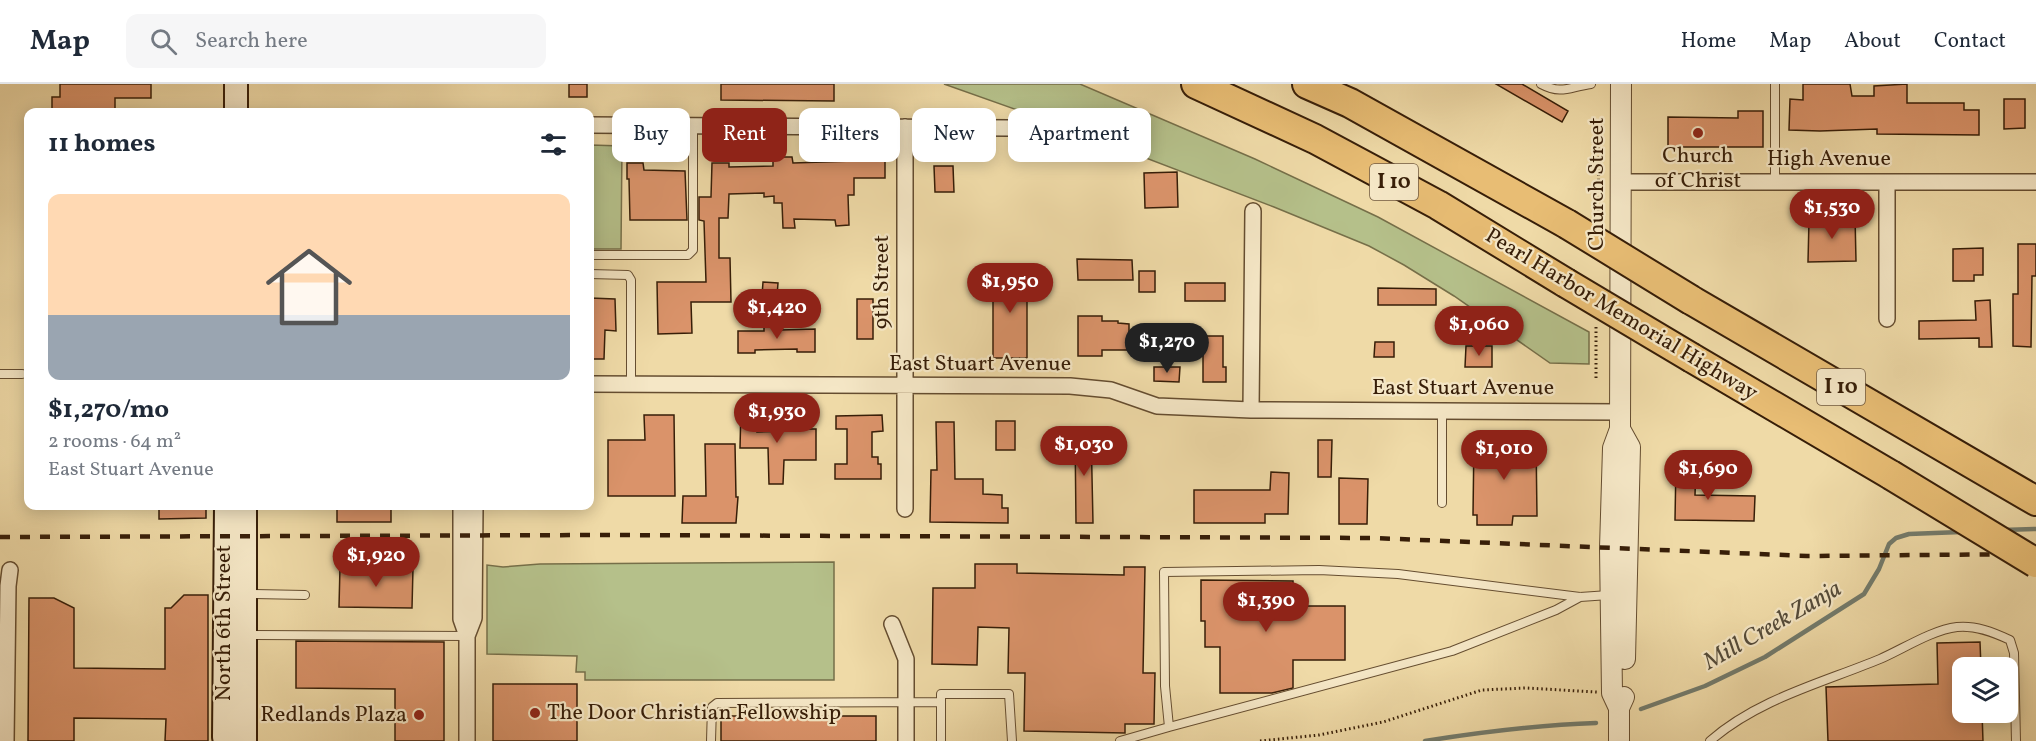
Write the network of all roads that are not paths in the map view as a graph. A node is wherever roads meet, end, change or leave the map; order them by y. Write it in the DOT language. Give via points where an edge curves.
graph roads {
  1 [pos="236,84"];
  2 [pos="1185,84"];
  3 [pos="1307,84"];
  4 [pos="1541,84"];
  5 [pos="1590,84"];
  6 [pos="1621,84"];
  7 [pos="1775,84"];
  8 [pos="1206,88"];
  9 [pos="236,108"];
  10 [pos="594,125"];
  11 [pos="693,125"];
  12 [pos="905,127"];
  13 [pos="1008,128"];
  14 [pos="1621,182"];
  15 [pos="1774,182"];
  16 [pos="1887,182"];
  17 [pos="2036,182"];
  18 [pos="1253,211"];
  19 [pos="594,255"];
  20 [pos="594,274"];
  21 [pos="1887,320"];
  22 [pos="0,374"];
  23 [pos="22,374"];
  24 [pos="594,384"];
  25 [pos="631,384"];
  26 [pos="905,387"];
  27 [pos="1251,410"];
  28 [pos="1442,410"];
  29 [pos="1620,420"];
  30 [pos="2036,501"];
  31 [pos="1442,503"];
  32 [pos="905,509"];
  33 [pos="225,510"];
  34 [pos="245,510"];
  35 [pos="461,510"];
  36 [pos="475,510"];
  37 [pos="2036,563"];
  38 [pos="10,570"];
  39 [pos="246,594"];
  40 [pos="305,595"];
  41 [pos="1610,595"];
  42 [pos="1580,597"];
  43 [pos="892,624"];
  44 [pos="246,635"];
  45 [pos="467,636"];
  46 [pos="941,702"];
  47 [pos="906,704"];
  48 [pos="1619,708"];
  49 [pos="1169,728"];
  50 [pos="6,741"];
  51 [pos="225,741"];
  52 [pos="245,741"];
  53 [pos="467,741"];
  54 [pos="711,741"];
  55 [pos="906,741"];
  56 [pos="940,741"];
  57 [pos="1012,741"];
  58 [pos="1120,741"];
  59 [pos="1619,741"];
  60 [pos="1710,741"];
  61 [pos="2016,741"];
  1 -- 9 [label="main road"];
  2 -- 8 [label="highway, Pearl Harbor Memorial Highway"];
  3 -- 30 [label="highway, I 10, bridge" via="1350,103 1567,224"];
  4 -- 5 [label="lane" via="1562,91"];
  6 -- 14 [label="street, Church Street"];
  7 -- 15 [label="lane"];
  8 -- 37 [label="highway, Pearl Harbor Memorial Highway / I 10, bridge" via="1315,139 1438,205"];
  10 -- 11 [label="street"];
  11 -- 12 [label="street"];
  11 -- 19 [label="lane" via="693,250 688,255"];
  12 -- 13 [label="street"];
  12 -- 26 [label="street, 9th Street"];
  14 -- 15 [label="street, High Avenue"];
  14 -- 29 [label="street, Church Street"];
  15 -- 16 [label="street, High Avenue"];
  16 -- 17 [label="street, High Avenue"];
  16 -- 21 [label="street"];
  18 -- 27 [label="street"];
  20 -- 25 [label="lane" via="628,275 631,280"];
  22 -- 23 [label="lane"];
  24 -- 25 [label="street, East Stuart Avenue"];
  25 -- 26 [label="street, East Stuart Avenue"];
  26 -- 27 [label="street, East Stuart Avenue" via="1091,387 1157,406"];
  26 -- 32 [label="street, 9th Street"];
  27 -- 28 [label="street, East Stuart Avenue"];
  28 -- 29 [label="street, East Stuart Avenue"];
  28 -- 31 [label="lane"];
  29 -- 41 [label="street, Church Street" via="1613,448"];
  29 -- 48 [label="street, Church Street" via="1630,447 1625,694"];
  33 -- 51 [label="main road, North 6th Street"];
  34 -- 39 [label="main road, North 6th Street"];
  35 -- 45 [label="street" via="461,619"];
  36 -- 45 [label="street" via="474,618"];
  38 -- 50 [label="street"];
  39 -- 40 [label="lane"];
  39 -- 44 [label="main road, North 6th Street"];
  41 -- 42 [label="lane"];
  41 -- 48 [label="street, Church Street" via="1611,693"];
  42 -- 49 [label="lane" via="1452,651"];
  42 -- 49 [label="lane" via="1398,574 1319,570 1164,572"];
  43 -- 47 [label="street" via="906,659"];
  44 -- 45 [label="lane"];
  44 -- 52 [label="main road, North 6th Street"];
  45 -- 53 [label="street"];
  46 -- 47 [label="lane"];
  46 -- 56 [label="lane"];
  46 -- 57 [label="lane" via="941,694 1009,693"];
  47 -- 54 [label="lane" via="717,703 712,707"];
  47 -- 55 [label="street"];
  48 -- 59 [label="street, Church Street"];
  49 -- 58 [label="lane"];
  60 -- 61 [label="lane" via="1752,712 1958,627 1985,630 2010,640 2014,653"];
}
